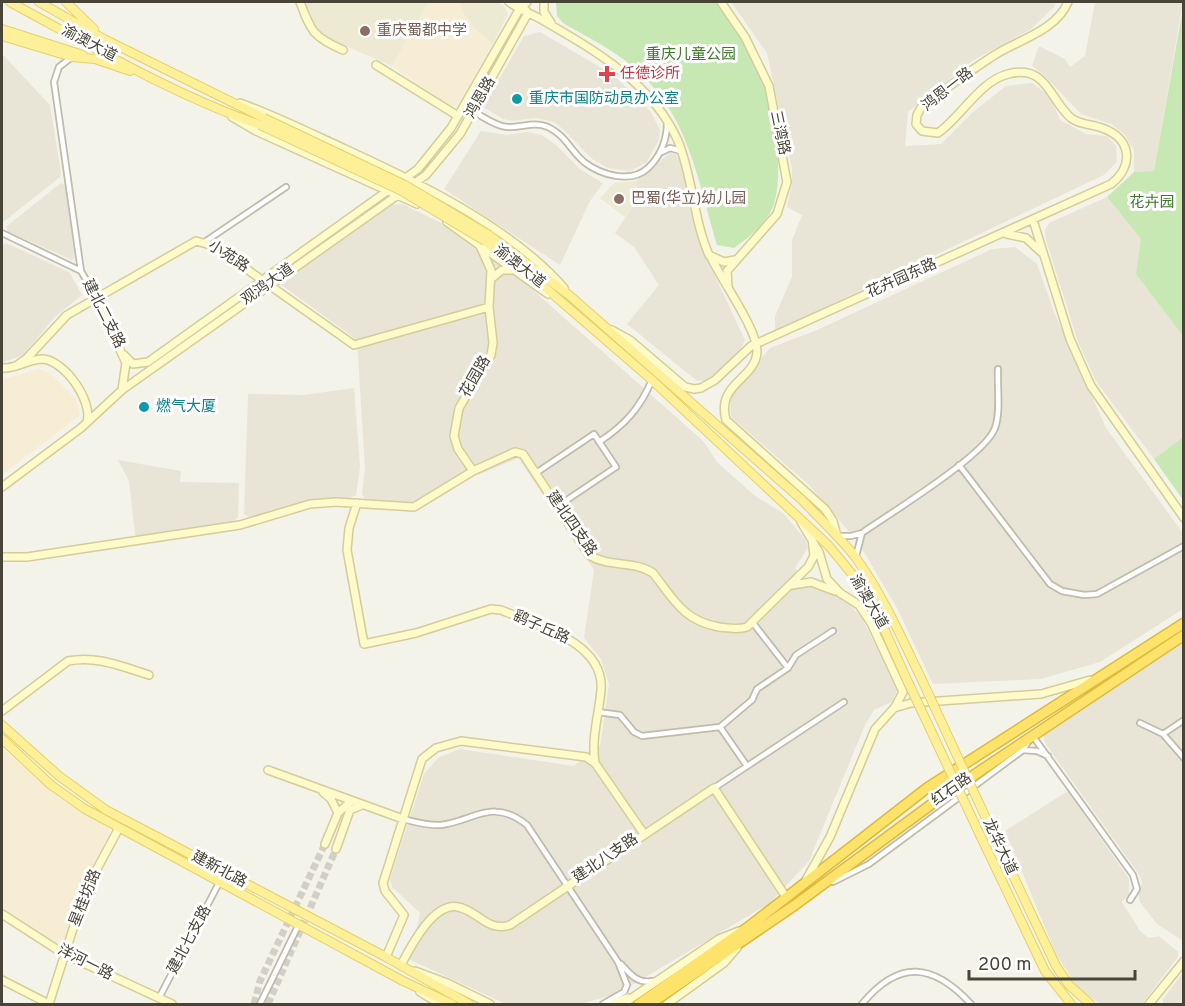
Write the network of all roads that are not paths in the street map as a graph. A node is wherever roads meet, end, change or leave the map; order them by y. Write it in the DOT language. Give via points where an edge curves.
graph roads {
  1 [pos="10,2"];
  2 [pos="39,2"];
  3 [pos="66,2"];
  4 [pos="300,2"];
  5 [pos="509,2"];
  6 [pos="544,2"];
  7 [pos="721,2"];
  8 [pos="1068,2"];
  9 [pos="523,4"];
  10 [pos="528,13"];
  11 [pos="542,19"];
  12 [pos="521,27"];
  13 [pos="554,27"];
  14 [pos="2,29"];
  15 [pos="2,36"];
  16 [pos="104,39"];
  17 [pos="343,50"];
  18 [pos="72,57"];
  19 [pos="95,59"];
  20 [pos="376,65"];
  21 [pos="149,77"];
  22 [pos="203,89"];
  23 [pos="474,112"];
  24 [pos="225,113"];
  25 [pos="458,116"];
  26 [pos="262,121"];
  27 [pos="667,121"];
  28 [pos="681,151"];
  29 [pos="659,153"];
  30 [pos="408,178"];
  31 [pos="417,182"];
  32 [pos="286,187"];
  33 [pos="389,189"];
  34 [pos="397,194"];
  35 [pos="439,195"];
  36 [pos="429,211"];
  37 [pos="1033,220"];
  38 [pos="2,233"];
  39 [pos="1005,234"];
  40 [pos="484,239"];
  41 [pos="206,242"];
  42 [pos="710,255"];
  43 [pos="1044,256"];
  44 [pos="735,260"];
  45 [pos="81,271"];
  46 [pos="517,271"];
  47 [pos="492,278"];
  48 [pos="266,282"];
  49 [pos="729,291"];
  50 [pos="569,295"];
  51 [pos="96,297"];
  52 [pos="562,302"];
  53 [pos="489,306"];
  54 [pos="603,324"];
  55 [pos="756,344"];
  56 [pos="124,356"];
  57 [pos="16,366"];
  58 [pos="2,368"];
  59 [pos="998,369"];
  60 [pos="652,380"];
  61 [pos="122,390"];
  62 [pos="87,422"];
  63 [pos="599,442"];
  64 [pos="959,465"];
  65 [pos="473,471"];
  66 [pos="536,473"];
  67 [pos="2,487"];
  68 [pos="357,503"];
  69 [pos="558,506"];
  70 [pos="792,510"];
  71 [pos="1184,518"];
  72 [pos="862,533"];
  73 [pos="837,536"];
  74 [pos="812,538"];
  75 [pos="1184,546"];
  76 [pos="2,557"];
  77 [pos="855,558"];
  78 [pos="792,585"];
  79 [pos="840,593"];
  80 [pos="753,622"];
  81 [pos="1184,623"];
  82 [pos="833,631"];
  83 [pos="1184,635"];
  84 [pos="788,668"];
  85 [pos="149,675"];
  86 [pos="1101,676"];
  87 [pos="922,680"];
  88 [pos="908,682"];
  89 [pos="844,702"];
  90 [pos="894,708"];
  91 [pos="2,711"];
  92 [pos="598,712"];
  93 [pos="2,718"];
  94 [pos="1184,720"];
  95 [pos="1140,723"];
  96 [pos="2,725"];
  97 [pos="720,727"];
  98 [pos="10,733"];
  99 [pos="1163,734"];
  100 [pos="1032,735"];
  101 [pos="2,740"];
  102 [pos="594,745"];
  103 [pos="1023,750"];
  104 [pos="578,756"];
  105 [pos="1048,756"];
  106 [pos="1184,758"];
  107 [pos="595,763"];
  108 [pos="747,766"];
  109 [pos="268,770"];
  110 [pos="714,788"];
  111 [pos="319,789"];
  112 [pos="351,801"];
  113 [pos="364,805"];
  114 [pos="338,813"];
  115 [pos="403,819"];
  116 [pos="119,828"];
  117 [pos="644,834"];
  118 [pos="325,844"];
  119 [pos="336,849"];
  120 [pos="220,881"];
  121 [pos="802,885"];
  122 [pos="567,886"];
  123 [pos="813,891"];
  124 [pos="786,897"];
  125 [pos="1130,900"];
  126 [pos="2,914"];
  127 [pos="299,924"];
  128 [pos="747,932"];
  129 [pos="723,949"];
  130 [pos="64,954"];
  131 [pos="386,957"];
  132 [pos="1184,961"];
  133 [pos="618,962"];
  134 [pos="404,967"];
  135 [pos="2,980"];
  136 [pos="656,981"];
  137 [pos="640,992"];
  138 [pos="159,998"];
  139 [pos="440,1002"];
  140 [pos="49,1005"];
  141 [pos="172,1005"];
  142 [pos="260,1005"];
  143 [pos="452,1005"];
  144 [pos="469,1005"];
  145 [pos="490,1005"];
  146 [pos="603,1005"];
  147 [pos="614,1005"];
  148 [pos="623,1005"];
  149 [pos="639,1005"];
  150 [pos="650,1005"];
  151 [pos="667,1005"];
  152 [pos="862,1005"];
  153 [pos="971,1005"];
  154 [pos="1071,1005"];
  155 [pos="1090,1005"];
  156 [pos="1149,1005"];
  1 -- 21 [label="main road, 渝澳大道"];
  2 -- 16 [label="main road, 渝澳大道"];
  3 -- 16 [label="main road"];
  4 -- 17 [label="street" via="311,31"];
  5 -- 9 [label="street"];
  6 -- 13 [label="street" via="544,12"];
  7 -- 44 [label="street, 三湾路" via="745,37 769,86 787,182 780,210"];
  8 -- 37 [label="street, 鸿恩一路" via="1053,21 963,76 922,106 917,115 916,124 922,131 938,133 988,84 1021,72 1045,83 1070,117 1101,128 1123,143 1128,160 1116,180"];
  9 -- 10 [label="street"];
  9 -- 25 [label="street, 鸿恩路"];
  10 -- 11 [label="street"];
  10 -- 12 [label="street, 鸿恩路"];
  11 -- 12 [label="street"];
  11 -- 13 [label="street"];
  12 -- 23 [label="street, 鸿恩路"];
  13 -- 27 [label="street" via="634,81"];
  14 -- 19 [label="main road"];
  15 -- 18 [label="main road"];
  16 -- 22 [label="main road, 渝澳大道"];
  18 -- 19 [label="main road"];
  18 -- 45 [label="street, 建北二支路" via="59,67 54,82"];
  19 -- 21 [label="main road"];
  20 -- 25 [label="street"];
  21 -- 24 [label="main road, 渝澳大道"];
  22 -- 26 [label="main road, 渝澳大道"];
  22 -- 30 [label="street"];
  23 -- 29 [label="street" via="504,126 534,124 550,128 586,163 617,176 642,173"];
  23 -- 31 [label="street, 鸿恩路" via="449,150"];
  24 -- 26 [label="main road, 渝澳大道"];
  24 -- 33 [label="street" via="256,131"];
  25 -- 30 [label="street, 鸿恩路" via="430,157"];
  26 -- 40 [label="main road, 渝澳大道, bridge" via="405,184"];
  27 -- 28 [label="street"];
  27 -- 29 [label="street"];
  28 -- 29 [label="street" via="670,148"];
  28 -- 42 [label="street" via="698,224"];
  30 -- 31 [label="street"];
  30 -- 33 [label="street, 观鸿大道"];
  31 -- 34 [label="street, 观鸿大道"];
  31 -- 35 [label="street"];
  32 -- 41 [label="street"];
  33 -- 34 [label="street"];
  33 -- 48 [label="street, 观鸿大道"];
  34 -- 36 [label="street"];
  34 -- 48 [label="street, 观鸿大道"];
  35 -- 36 [label="street" via="428,199"];
  35 -- 50 [label="street" via="532,258"];
  36 -- 40 [label="street"];
  37 -- 39 [label="street, 鸿恩一路"];
  37 -- 43 [label="street"];
  38 -- 45 [label="street"];
  39 -- 43 [label="street" via="1026,238"];
  39 -- 55 [label="street, 花卉园东路"];
  40 -- 46 [label="street"];
  40 -- 47 [label="street"];
  40 -- 50 [label="main road, 渝澳大道"];
  40 -- 52 [label="main road, 渝澳大道"];
  41 -- 48 [label="street, 小苑路"];
  41 -- 51 [label="street, 小苑路" via="187,244"];
  42 -- 44 [label="street" via="724,262"];
  42 -- 49 [label="street"];
  43 -- 71 [label="street" via="1070,339 1091,386"];
  44 -- 49 [label="street" via="726,275"];
  45 -- 51 [label="street, 建北二支路"];
  46 -- 47 [label="street" via="502,270"];
  46 -- 52 [label="street"];
  47 -- 53 [label="street, 花园路"];
  48 -- 53 [label="street, 小苑路" via="354,345"];
  48 -- 56 [label="street, 观鸿大道" via="148,362 133,364"];
  48 -- 61 [label="street, 观鸿大道"];
  49 -- 55 [label="street"];
  50 -- 54 [label="main road, 渝澳大道"];
  51 -- 56 [label="street, 建北二支路"];
  51 -- 57 [label="street, 小苑路" via="67,315"];
  52 -- 60 [label="main road, 渝澳大道"];
  53 -- 65 [label="street, 花园路" via="491,355 466,393 455,423 458,449"];
  54 -- 55 [label="street, 花卉园东路" via="630,340 686,387 694,389 715,380 740,354"];
  54 -- 73 [label="main road, 渝澳大道" via="802,500"];
  55 -- 73 [label="street" via="752,366 727,394 726,420 825,509"];
  56 -- 61 [label="street, 建北二支路"];
  57 -- 58 [label="street"];
  57 -- 62 [label="street" via="43,359 58,365 87,399"];
  59 -- 64 [label="street" via="995,427 989,440"];
  60 -- 63 [label="street" via="635,412"];
  60 -- 70 [label="main road, 渝澳大道"];
  61 -- 62 [label="street"];
  62 -- 67 [label="street"];
  63 -- 66 [label="street" via="594,434"];
  63 -- 69 [label="street" via="616,467"];
  64 -- 72 [label="street"];
  64 -- 75 [label="street" via="1041,574 1062,591 1097,594"];
  65 -- 66 [label="street, 建北四支路" via="515,452 523,454"];
  65 -- 68 [label="street" via="414,507"];
  66 -- 69 [label="street, 建北四支路"];
  68 -- 76 [label="street" via="310,504 240,525 27,557"];
  68 -- 92 [label="street, 鹞子丘路" via="347,550 364,644 416,633 491,609 501,610 587,651 602,687"];
  69 -- 80 [label="street, 建北四支路" via="589,555 599,562 646,568 692,619 740,630"];
  70 -- 74 [label="street"];
  70 -- 88 [label="main road, 渝澳大道" via="857,580"];
  72 -- 73 [label="street"];
  72 -- 77 [label="street"];
  73 -- 77 [label="main road, 渝澳大道"];
  74 -- 78 [label="street" via="814,556"];
  74 -- 79 [label="street" via="827,579"];
  77 -- 87 [label="main road, 渝澳大道" via="892,618"];
  78 -- 79 [label="street" via="811,582"];
  78 -- 80 [label="street"];
  79 -- 90 [label="street" via="859,605 899,681 903,692"];
  80 -- 84 [label="street"];
  81 -- 86 [label="highway, 红石路"];
  82 -- 84 [label="street" via="796,655"];
  83 -- 100 [label="highway, 红石路"];
  84 -- 97 [label="street" via="757,689 752,700"];
  85 -- 91 [label="street" via="98,660 68,661"];
  86 -- 90 [label="street, 红石路" via="1041,694 932,701"];
  86 -- 121 [label="highway, 红石路" via="927,788"];
  87 -- 155 [label="main road, 龙华大道, bridge" via="1056,966"];
  88 -- 154 [label="main road, 龙华大道, bridge" via="1045,971"];
  89 -- 108 [label="street"];
  90 -- 121 [label="street, 红石路" via="875,729 830,837"];
  92 -- 97 [label="street" via="620,715 642,736"];
  92 -- 102 [label="street, 鹞子丘路"];
  93 -- 98 [label="main road"];
  94 -- 99 [label="street"];
  95 -- 99 [label="street"];
  96 -- 98 [label="main road, 建新北路"];
  97 -- 108 [label="street"];
  98 -- 131 [label="main road, 建新北路" via="106,810"];
  99 -- 106 [label="street"];
  100 -- 103 [label="street"];
  100 -- 105 [label="street"];
  100 -- 123 [label="highway, 红石路"];
  101 -- 116 [label="main road, 建新北路" via="68,798"];
  102 -- 104 [label="street"];
  102 -- 107 [label="street, 鹞子丘路"];
  103 -- 105 [label="street"];
  103 -- 123 [label="street" via="869,864"];
  104 -- 107 [label="street"];
  104 -- 115 [label="street" via="461,741 436,748 422,759"];
  105 -- 125 [label="street" via="1133,875 1137,889"];
  107 -- 117 [label="street"];
  108 -- 110 [label="street"];
  109 -- 111 [label="street"];
  110 -- 117 [label="street, 建北八支路"];
  110 -- 124 [label="street"];
  111 -- 112 [label="street"];
  111 -- 114 [label="street" via="332,799"];
  112 -- 113 [label="street"];
  112 -- 114 [label="street"];
  113 -- 115 [label="street"];
  113 -- 119 [label="street" via="350,810"];
  114 -- 118 [label="street"];
  115 -- 122 [label="street" via="440,825 480,812 512,815 527,825"];
  115 -- 131 [label="street" via="383,883 402,910 404,920"];
  116 -- 120 [label="main road, 建新北路"];
  116 -- 130 [label="street, 星桂坊路" via="85,891"];
  117 -- 122 [label="street, 建北八支路"];
  120 -- 127 [label="main road, 建新北路"];
  120 -- 138 [label="street, 建北七支路"];
  121 -- 124 [label="highway, 红石路"];
  122 -- 133 [label="street"];
  122 -- 134 [label="street, 建北八支路" via="501,928 457,907 446,909 417,934"];
  123 -- 128 [label="highway, 红石路"];
  124 -- 128 [label="highway, 红石路"];
  126 -- 130 [label="street, 洋河一路"];
  127 -- 139 [label="main road, 建新北路"];
  127 -- 142 [label="street"];
  128 -- 129 [label="highway, 红石路"];
  128 -- 136 [label="street" via="719,939"];
  128 -- 151 [label="street" via="724,963"];
  129 -- 149 [label="highway"];
  129 -- 150 [label="highway"];
  130 -- 138 [label="street, 洋河一路"];
  130 -- 140 [label="street, 星桂坊路"];
  131 -- 134 [label="main road, 建新北路"];
  132 -- 156 [label="street"];
  133 -- 136 [label="street" via="641,982"];
  133 -- 146 [label="street" via="627,989"];
  134 -- 144 [label="main road, 建新北路"];
  134 -- 145 [label="street"];
  135 -- 140 [label="street"];
  136 -- 137 [label="street"];
  137 -- 147 [label="street"];
  137 -- 148 [label="street"];
  138 -- 141 [label="street, 洋河一路"];
  139 -- 143 [label="main road, 建新北路"];
  152 -- 153 [label="street" via="880,986 903,973 926,971 945,979"];
}
